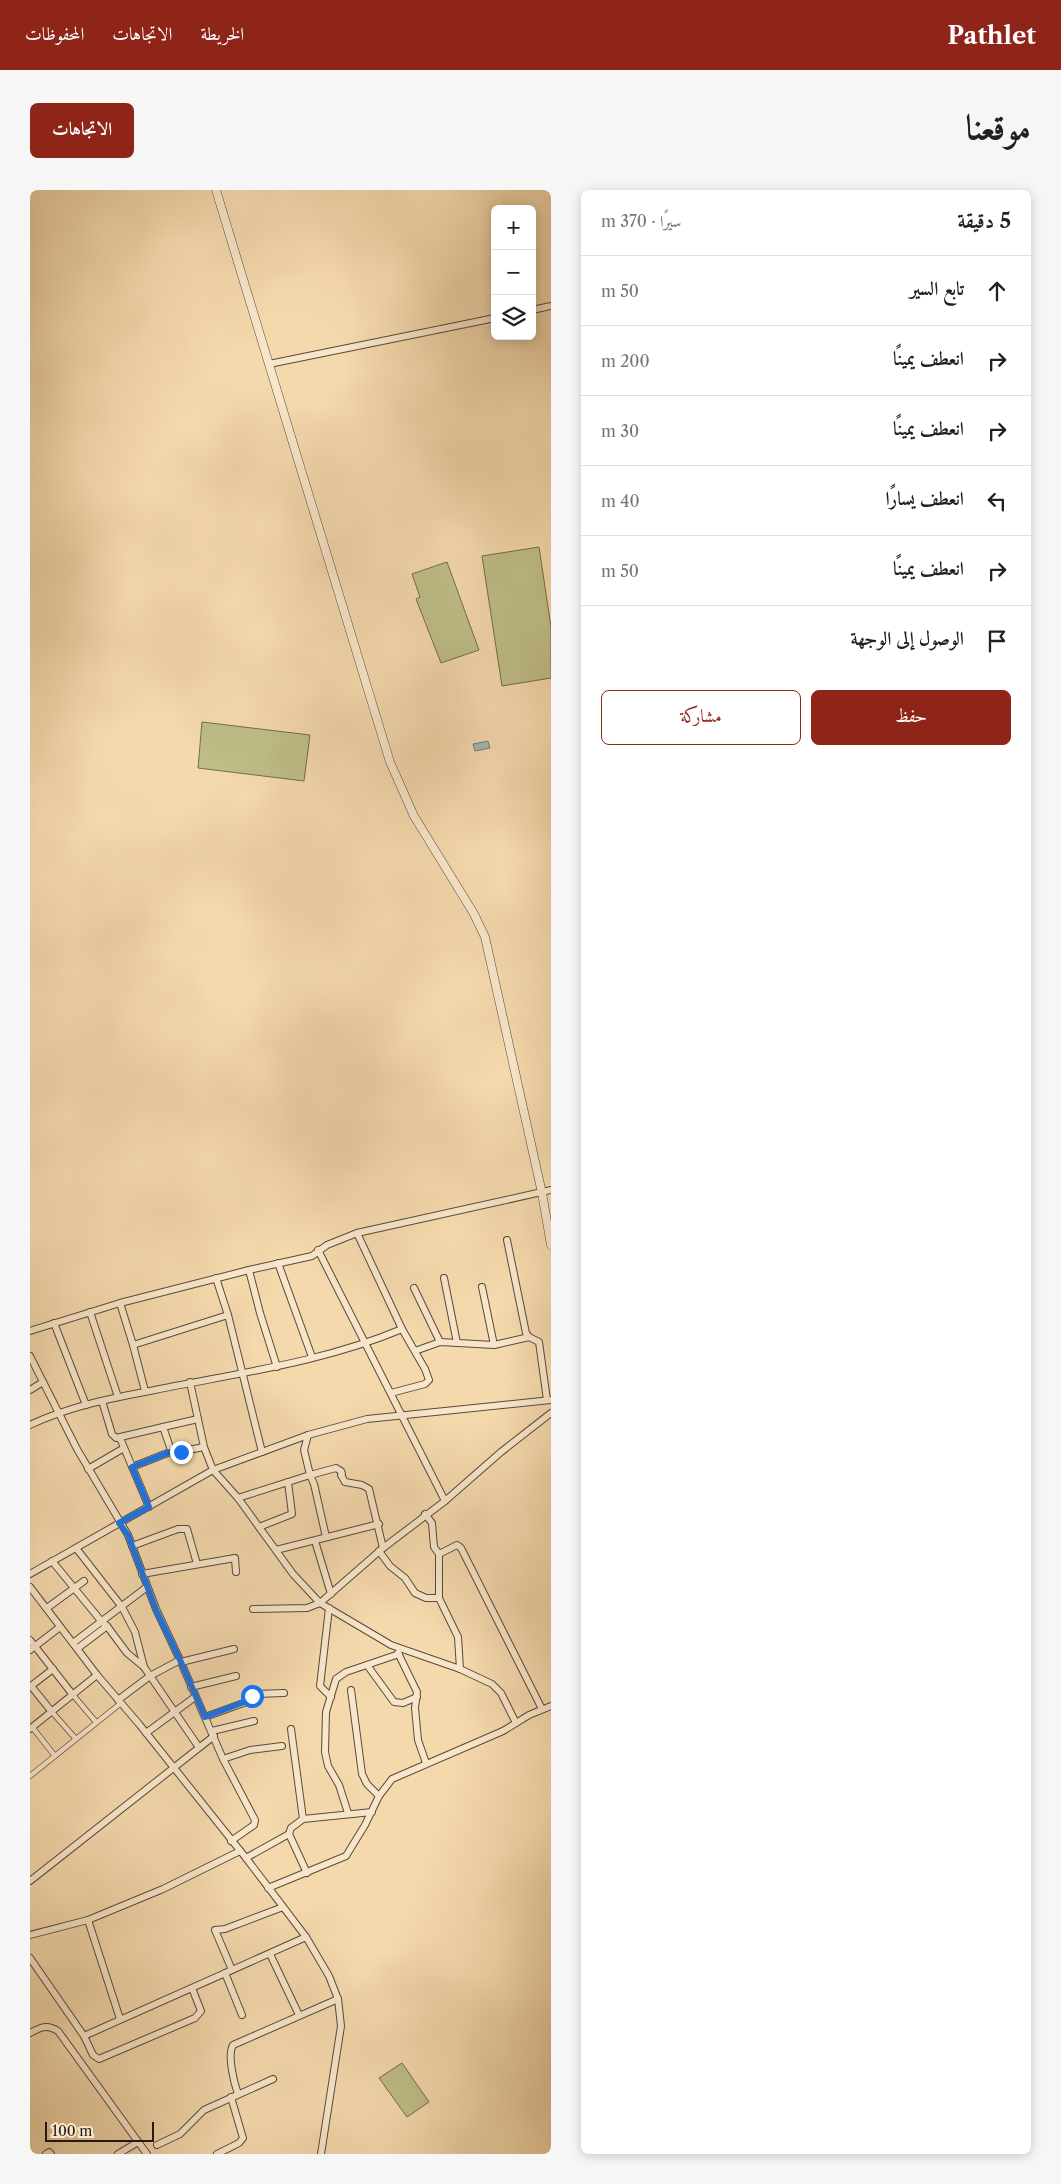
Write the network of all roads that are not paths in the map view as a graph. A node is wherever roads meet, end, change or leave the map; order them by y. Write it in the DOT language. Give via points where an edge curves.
graph roads {
  1 [pos="216,190"];
  2 [pos="551,306"];
  3 [pos="536,309"];
  4 [pos="491,319"];
  5 [pos="268,361"];
  6 [pos="551,1190"];
  7 [pos="542,1193"];
  8 [pos="357,1233"];
  9 [pos="507,1240"];
  10 [pos="551,1246"];
  11 [pos="318,1250"];
  12 [pos="278,1263"];
  13 [pos="249,1270"];
  14 [pos="216,1278"];
  15 [pos="444,1278"];
  16 [pos="482,1286"];
  17 [pos="414,1288"];
  18 [pos="120,1303"];
  19 [pos="90,1312"];
  20 [pos="228,1315"];
  21 [pos="54,1323"];
  22 [pos="402,1329"];
  23 [pos="30,1331"];
  24 [pos="529,1338"];
  25 [pos="440,1342"];
  26 [pos="457,1343"];
  27 [pos="133,1344"];
  28 [pos="367,1344"];
  29 [pos="494,1344"];
  30 [pos="415,1352"];
  31 [pos="30,1356"];
  32 [pos="312,1357"];
  33 [pos="276,1367"];
  34 [pos="242,1372"];
  35 [pos="43,1382"];
  36 [pos="190,1382"];
  37 [pos="30,1390"];
  38 [pos="145,1391"];
  39 [pos="391,1393"];
  40 [pos="118,1397"];
  41 [pos="549,1400"];
  42 [pos="102,1401"];
  43 [pos="86,1405"];
  44 [pos="59,1412"];
  45 [pos="551,1413"];
  46 [pos="402,1415"];
  47 [pos="198,1419"];
  48 [pos="30,1425"];
  49 [pos="163,1427"];
  50 [pos="308,1434"];
  51 [pos="120,1438"];
  52 [pos="204,1447"];
  53 [pos="124,1448"];
  54 [pos="170,1452"];
  55 [pos="262,1452"];
  56 [pos="132,1467"];
  57 [pos="88,1469"];
  58 [pos="213,1470"];
  59 [pos="310,1475"];
  60 [pos="288,1482"];
  61 [pos="238,1498"];
  62 [pos="445,1500"];
  63 [pos="149,1507"];
  64 [pos="425,1514"];
  65 [pos="119,1523"];
  66 [pos="379,1524"];
  67 [pos="259,1527"];
  68 [pos="326,1538"];
  69 [pos="315,1541"];
  70 [pos="132,1546"];
  71 [pos="76,1548"];
  72 [pos="276,1550"];
  73 [pos="381,1550"];
  74 [pos="439,1554"];
  75 [pos="52,1561"];
  76 [pos="197,1564"];
  77 [pos="236,1572"];
  78 [pos="30,1574"];
  79 [pos="142,1574"];
  80 [pos="84,1581"];
  81 [pos="74,1586"];
  82 [pos="30,1587"];
  83 [pos="147,1587"];
  84 [pos="331,1594"];
  85 [pos="439,1598"];
  86 [pos="320,1603"];
  87 [pos="46,1608"];
  88 [pos="122,1608"];
  89 [pos="329,1608"];
  90 [pos="253,1609"];
  91 [pos="105,1624"];
  92 [pos="60,1627"];
  93 [pos="30,1640"];
  94 [pos="391,1645"];
  95 [pos="76,1646"];
  96 [pos="32,1648"];
  97 [pos="234,1650"];
  98 [pos="399,1654"];
  99 [pos="181,1661"];
  100 [pos="367,1665"];
  101 [pos="144,1666"];
  102 [pos="52,1669"];
  103 [pos="460,1669"];
  104 [pos="97,1675"];
  105 [pos="150,1676"];
  106 [pos="236,1676"];
  107 [pos="30,1686"];
  108 [pos="191,1687"];
  109 [pos="351,1690"];
  110 [pos="284,1693"];
  111 [pos="73,1695"];
  112 [pos="195,1696"];
  113 [pos="417,1696"];
  114 [pos="331,1697"];
  115 [pos="119,1701"];
  116 [pos="551,1706"];
  117 [pos="542,1709"];
  118 [pos="174,1711"];
  119 [pos="52,1712"];
  120 [pos="205,1717"];
  121 [pos="254,1721"];
  122 [pos="96,1722"];
  123 [pos="516,1723"];
  124 [pos="31,1728"];
  125 [pos="291,1729"];
  126 [pos="146,1733"];
  127 [pos="213,1734"];
  128 [pos="75,1738"];
  129 [pos="198,1746"];
  130 [pos="282,1746"];
  131 [pos="55,1756"];
  132 [pos="223,1759"];
  133 [pos="426,1763"];
  134 [pos="172,1768"];
  135 [pos="31,1773"];
  136 [pos="379,1796"];
  137 [pos="372,1812"];
  138 [pos="348,1813"];
  139 [pos="303,1819"];
  140 [pos="289,1834"];
  141 [pos="231,1841"];
  142 [pos="240,1851"];
  143 [pos="246,1858"];
  144 [pos="307,1873"];
  145 [pos="30,1881"];
  146 [pos="268,1888"];
  147 [pos="283,1907"];
  148 [pos="88,1920"];
  149 [pos="30,1935"];
  150 [pos="306,1937"];
  151 [pos="270,1954"];
  152 [pos="30,1958"];
  153 [pos="232,1970"];
  154 [pos="225,1973"];
  155 [pos="192,1988"];
  156 [pos="338,1999"];
  157 [pos="242,2015"];
  158 [pos="299,2015"];
  159 [pos="120,2019"];
  160 [pos="30,2033"];
  161 [pos="84,2036"];
  162 [pos="273,2079"];
  163 [pos="234,2096"];
  164 [pos="138,2142"];
  165 [pos="157,2145"];
  166 [pos="46,2154"];
  167 [pos="51,2154"];
  168 [pos="118,2154"];
  169 [pos="147,2154"];
  170 [pos="217,2154"];
  171 [pos="321,2154"];
  1 -- 5 [label="street"];
  2 -- 3 [label="street"];
  4 -- 5 [label="street"];
  5 -- 7 [label="street" via="390,762 414,816 484,933"];
  6 -- 7 [label="street"];
  7 -- 8 [label="street" via="529,1193"];
  7 -- 10 [label="street"];
  8 -- 11 [label="street"];
  8 -- 22 [label="street"];
  9 -- 24 [label="street"];
  11 -- 12 [label="street" via="312,1256"];
  11 -- 28 [label="street"];
  12 -- 13 [label="street"];
  12 -- 32 [label="street"];
  13 -- 14 [label="street"];
  13 -- 33 [label="street"];
  14 -- 18 [label="street"];
  14 -- 20 [label="street"];
  15 -- 26 [label="street"];
  16 -- 29 [label="street"];
  17 -- 25 [label="street"];
  18 -- 19 [label="street"];
  18 -- 27 [label="street"];
  19 -- 21 [label="street"];
  19 -- 40 [label="street"];
  20 -- 27 [label="street"];
  20 -- 34 [label="street"];
  21 -- 23 [label="street"];
  21 -- 43 [label="street"];
  22 -- 28 [label="street"];
  22 -- 30 [label="street"];
  24 -- 29 [label="street"];
  24 -- 41 [label="street" via="539,1342"];
  25 -- 26 [label="street"];
  25 -- 30 [label="street"];
  26 -- 29 [label="street"];
  27 -- 38 [label="street"];
  28 -- 32 [label="street"];
  28 -- 39 [label="street"];
  30 -- 39 [label="street" via="429,1382"];
  31 -- 35 [label="street"];
  32 -- 33 [label="street"];
  33 -- 34 [label="street"];
  34 -- 36 [label="street"];
  34 -- 55 [label="street"];
  35 -- 37 [label="street"];
  35 -- 44 [label="street"];
  36 -- 38 [label="street"];
  36 -- 47 [label="street"];
  38 -- 40 [label="street"];
  39 -- 46 [label="street"];
  40 -- 42 [label="street"];
  41 -- 46 [label="street"];
  42 -- 43 [label="street"];
  42 -- 51 [label="street" via="112,1434"];
  43 -- 44 [label="street"];
  44 -- 48 [label="street"];
  44 -- 57 [label="street"];
  45 -- 62 [label="street"];
  46 -- 50 [label="street" via="367,1419"];
  46 -- 62 [label="street"];
  47 -- 49 [label="street"];
  47 -- 52 [label="street"];
  49 -- 51 [label="street"];
  49 -- 54 [label="street"];
  50 -- 55 [label="street"];
  50 -- 59 [label="street" via="304,1450"];
  51 -- 53 [label="street"];
  52 -- 54 [label="street"];
  52 -- 58 [label="street"];
  53 -- 56 [label="street"];
  53 -- 57 [label="street"];
  54 -- 56 [label="street"];
  55 -- 58 [label="street"];
  56 -- 63 [label="street"];
  57 -- 65 [label="street"];
  58 -- 61 [label="street"];
  58 -- 63 [label="street"];
  59 -- 60 [label="street"];
  59 -- 66 [label="street" via="336,1468 341,1470 345,1482 366,1487"];
  59 -- 68 [label="street"];
  60 -- 61 [label="street"];
  60 -- 67 [label="street" via="292,1514"];
  61 -- 67 [label="street"];
  62 -- 64 [label="street"];
  63 -- 65 [label="street"];
  64 -- 73 [label="street"];
  64 -- 74 [label="street" via="432,1522 434,1547"];
  65 -- 70 [label="street"];
  65 -- 71 [label="street"];
  66 -- 68 [label="street"];
  66 -- 73 [label="street"];
  67 -- 72 [label="street"];
  68 -- 69 [label="street"];
  69 -- 72 [label="street"];
  69 -- 84 [label="street"];
  70 -- 76 [label="street" via="186,1529"];
  70 -- 79 [label="street"];
  71 -- 75 [label="street"];
  71 -- 88 [label="street"];
  72 -- 86 [label="street"];
  73 -- 84 [label="street"];
  73 -- 85 [label="street" via="390,1566 405,1578 415,1593 426,1598"];
  74 -- 85 [label="street"];
  74 -- 117 [label="street" via="457,1545 461,1548"];
  75 -- 78 [label="street"];
  75 -- 81 [label="street"];
  76 -- 77 [label="street" via="235,1558"];
  76 -- 79 [label="street"];
  79 -- 83 [label="street"];
  80 -- 81 [label="street"];
  81 -- 87 [label="street"];
  81 -- 91 [label="street"];
  82 -- 87 [label="street"];
  83 -- 88 [label="street"];
  83 -- 99 [label="street"];
  84 -- 86 [label="street"];
  85 -- 103 [label="street" via="458,1637"];
  86 -- 89 [label="street"];
  86 -- 90 [label="street" via="307,1608"];
  87 -- 92 [label="street"];
  88 -- 91 [label="street"];
  88 -- 101 [label="street" via="135,1632"];
  89 -- 94 [label="street"];
  89 -- 114 [label="street" via="320,1686"];
  91 -- 95 [label="street"];
  91 -- 101 [label="street" via="124,1649"];
  92 -- 95 [label="street"];
  92 -- 96 [label="street"];
  93 -- 96 [label="street"];
  94 -- 98 [label="street"];
  94 -- 103 [label="street"];
  95 -- 104 [label="street"];
  96 -- 102 [label="street"];
  97 -- 99 [label="street"];
  98 -- 100 [label="street"];
  98 -- 113 [label="street"];
  99 -- 105 [label="street"];
  99 -- 108 [label="street"];
  100 -- 113 [label="street" via="394,1702 403,1703"];
  100 -- 114 [label="street" via="338,1676"];
  101 -- 105 [label="street"];
  102 -- 107 [label="street"];
  102 -- 111 [label="street"];
  103 -- 123 [label="street" via="497,1688"];
  104 -- 111 [label="street"];
  104 -- 115 [label="street"];
  105 -- 115 [label="street"];
  105 -- 118 [label="street"];
  106 -- 108 [label="street"];
  107 -- 119 [label="street"];
  108 -- 112 [label="street"];
  109 -- 136 [label="street" via="362,1774"];
  110 -- 120 [label="street" via="256,1694 249,1700"];
  111 -- 119 [label="street"];
  111 -- 122 [label="street"];
  112 -- 118 [label="street"];
  112 -- 120 [label="street"];
  113 -- 133 [label="street" via="418,1740"];
  114 -- 138 [label="street" via="326,1712 325,1752"];
  115 -- 122 [label="street"];
  115 -- 126 [label="street"];
  116 -- 117 [label="street"];
  117 -- 123 [label="street"];
  118 -- 126 [label="street"];
  118 -- 129 [label="street"];
  119 -- 124 [label="street"];
  119 -- 128 [label="street"];
  120 -- 127 [label="street"];
  121 -- 127 [label="street"];
  122 -- 128 [label="street"];
  123 -- 133 [label="street"];
  124 -- 131 [label="street"];
  125 -- 139 [label="street"];
  126 -- 134 [label="street"];
  127 -- 129 [label="street"];
  127 -- 132 [label="street"];
  128 -- 131 [label="street"];
  129 -- 134 [label="street"];
  130 -- 132 [label="street" via="250,1750"];
  131 -- 135 [label="street"];
  132 -- 141 [label="street" via="255,1820 254,1825"];
  133 -- 136 [label="street" via="392,1778"];
  134 -- 141 [label="street"];
  134 -- 145 [label="street"];
  136 -- 137 [label="street"];
  137 -- 138 [label="street"];
  137 -- 144 [label="street" via="346,1856"];
  138 -- 139 [label="street"];
  139 -- 140 [label="street" via="289,1829"];
  140 -- 143 [label="street"];
  140 -- 144 [label="street"];
  141 -- 142 [label="street"];
  142 -- 143 [label="street"];
  142 -- 148 [label="street"];
  143 -- 146 [label="street"];
  144 -- 146 [label="street"];
  146 -- 147 [label="street"];
  147 -- 150 [label="street"];
  147 -- 153 [label="street" via="225,1930 215,1930"];
  148 -- 149 [label="street"];
  148 -- 159 [label="street"];
  150 -- 151 [label="street"];
  150 -- 156 [label="street" via="329,1976"];
  151 -- 153 [label="street"];
  151 -- 158 [label="street"];
  152 -- 161 [label="street"];
  153 -- 154 [label="street"];
  154 -- 155 [label="street"];
  154 -- 157 [label="street"];
  155 -- 159 [label="street"];
  155 -- 161 [label="street" via="201,2011 195,2018 99,2059 93,2056"];
  156 -- 158 [label="street"];
  156 -- 171 [label="street" via="340,2040"];
  158 -- 163 [label="street" via="233,2045"];
  159 -- 161 [label="street"];
  160 -- 164 [label="street" via="44,2026 58,2031"];
  162 -- 163 [label="street"];
  163 -- 165 [label="street" via="204,2110 180,2134"];
  163 -- 170 [label="street" via="243,2138 239,2144"];
  164 -- 168 [label="street"];
  164 -- 169 [label="street"];
  166 -- 167 [label="street"];
}
